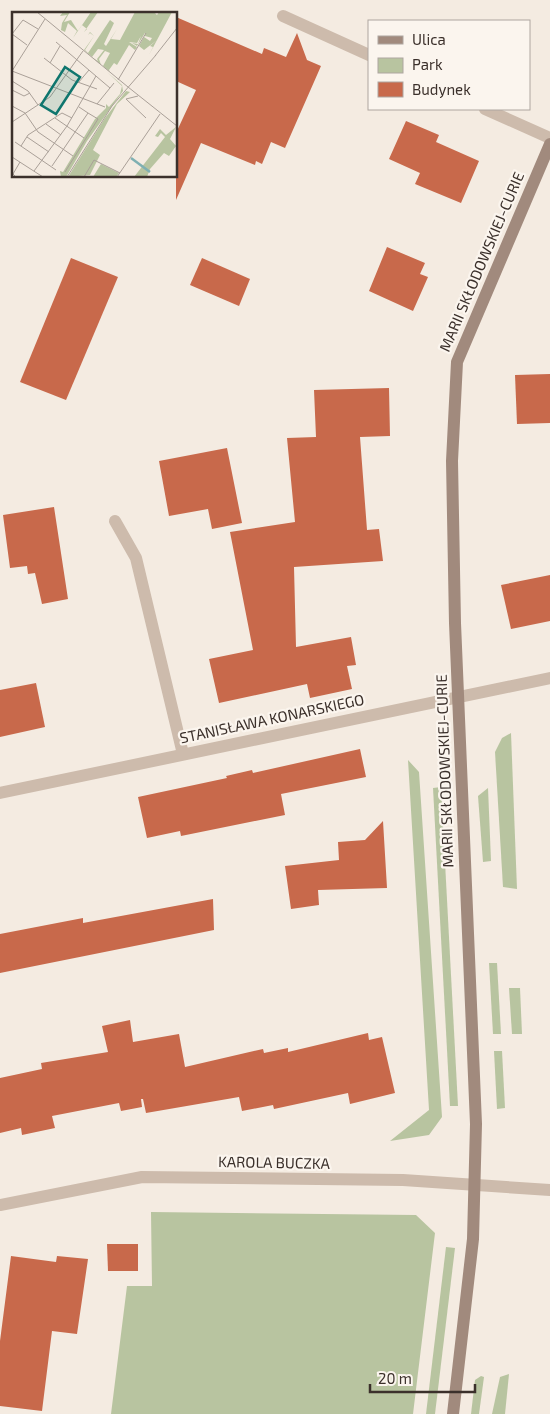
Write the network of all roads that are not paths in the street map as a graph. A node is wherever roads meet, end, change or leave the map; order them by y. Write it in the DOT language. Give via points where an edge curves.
graph roads {
  1 [pos="283,16"];
  2 [pos="368,55"];
  3 [pos="488,110"];
  4 [pos="550,138"];
  5 [pos="550,144"];
  6 [pos="115,520"];
  7 [pos="550,678"];
  8 [pos="457,697"];
  9 [pos="183,754"];
  10 [pos="0,793"];
  11 [pos="475,1185"];
  12 [pos="550,1190"];
  13 [pos="0,1205"];
  14 [pos="452,1414"];
  1 -- 2 [label="street"];
  3 -- 4 [label="street"];
  5 -- 8 [label="street, MARII SKŁODOWSKIEJ-CURIE" via="457,362 452,461"];
  6 -- 9 [label="street" via="136,558"];
  7 -- 8 [label="street, STANISŁAWA KONARSKIEGO"];
  8 -- 9 [label="street, STANISŁAWA KONARSKIEGO"];
  8 -- 11 [label="street, MARII SKŁODOWSKIEJ-CURIE" via="476,1124"];
  9 -- 10 [label="street, STANISŁAWA KONARSKIEGO"];
  11 -- 12 [label="street, KAROLA BUCZKA"];
  11 -- 13 [label="street, KAROLA BUCZKA" via="403,1180 142,1177"];
  11 -- 14 [label="street, MARII SKŁODOWSKIEJ-CURIE" via="473,1239"];
}
